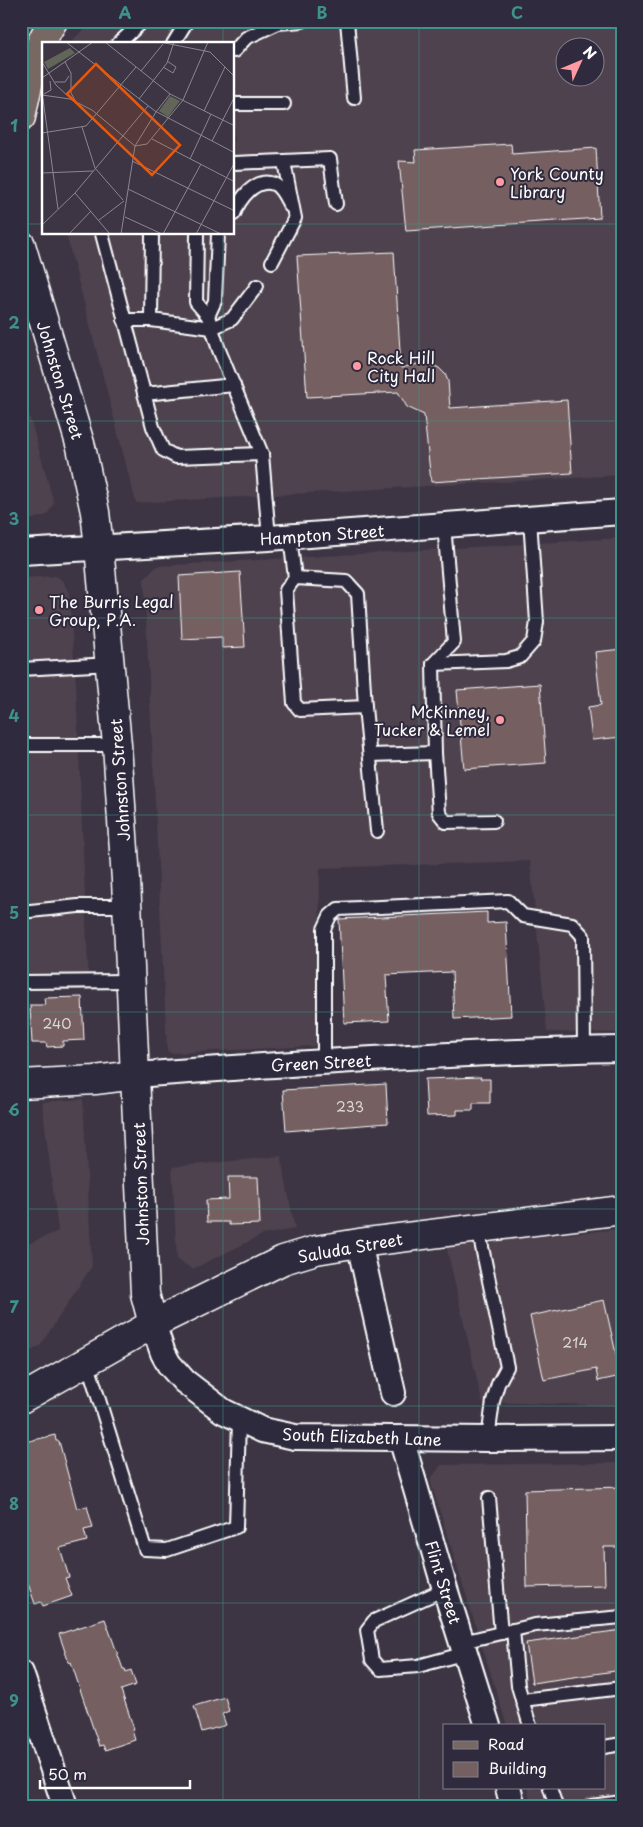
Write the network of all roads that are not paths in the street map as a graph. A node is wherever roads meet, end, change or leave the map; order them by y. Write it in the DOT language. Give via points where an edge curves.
graph roads {
  1 [pos="53,21"];
  2 [pos="143,21"];
  3 [pos="187,21"];
  4 [pos="298,21"];
  5 [pos="347,21"];
  6 [pos="42,42"];
  7 [pos="42,42"];
  8 [pos="120,42"];
  9 [pos="174,42"];
  10 [pos="235,50"];
  11 [pos="354,98"];
  12 [pos="235,104"];
  13 [pos="284,104"];
  14 [pos="21,117"];
  15 [pos="284,162"];
  16 [pos="235,163"];
  17 [pos="336,204"];
  18 [pos="235,212"];
  19 [pos="296,218"];
  20 [pos="102,235"];
  21 [pos="152,235"];
  22 [pos="197,235"];
  23 [pos="218,235"];
  24 [pos="227,235"];
  25 [pos="21,245"];
  26 [pos="218,256"];
  27 [pos="272,262"];
  28 [pos="257,286"];
  29 [pos="124,320"];
  30 [pos="151,320"];
  31 [pos="210,322"];
  32 [pos="234,385"];
  33 [pos="144,394"];
  34 [pos="262,454"];
  35 [pos="622,512"];
  36 [pos="530,519"];
  37 [pos="444,525"];
  38 [pos="280,537"];
  39 [pos="100,547"];
  40 [pos="21,552"];
  41 [pos="295,578"];
  42 [pos="111,664"];
  43 [pos="433,664"];
  44 [pos="21,669"];
  45 [pos="365,706"];
  46 [pos="21,745"];
  47 [pos="117,746"];
  48 [pos="435,753"];
  49 [pos="370,755"];
  50 [pos="494,821"];
  51 [pos="377,831"];
  52 [pos="127,906"];
  53 [pos="21,912"];
  54 [pos="130,981"];
  55 [pos="21,982"];
  56 [pos="622,1049"];
  57 [pos="584,1050"];
  58 [pos="324,1061"];
  59 [pos="135,1075"];
  60 [pos="21,1084"];
  61 [pos="622,1210"];
  62 [pos="478,1228"];
  63 [pos="359,1243"];
  64 [pos="153,1324"];
  65 [pos="87,1361"];
  66 [pos="393,1393"];
  67 [pos="21,1399"];
  68 [pos="239,1420"];
  69 [pos="402,1438"];
  70 [pos="622,1438"];
  71 [pos="488,1439"];
  72 [pos="489,1498"];
  73 [pos="445,1589"];
  74 [pos="622,1617"];
  75 [pos="507,1632"];
  76 [pos="464,1648"];
  77 [pos="21,1673"];
  78 [pos="622,1688"];
  79 [pos="522,1700"];
  80 [pos="487,1724"];
  81 [pos="529,1724"];
  82 [pos="622,1744"];
  83 [pos="606,1747"];
  84 [pos="509,1790"];
  85 [pos="551,1790"];
  86 [pos="622,1802"];
  87 [pos="65,1806"];
  88 [pos="513,1806"];
  89 [pos="556,1806"];
  90 [pos="591,1806"];
  1 -- 7 [label="main road"];
  2 -- 8 [label="lane"];
  3 -- 9 [label="lane"];
  4 -- 10 [label="lane" via="278,24 246,38"];
  5 -- 11 [label="lane"];
  6 -- 14 [label="main road"];
  12 -- 13 [label="lane"];
  15 -- 16 [label="lane"];
  15 -- 17 [label="lane" via="330,159"];
  15 -- 19 [label="lane"];
  18 -- 19 [label="lane" via="243,196 265,183 274,184 283,193"];
  19 -- 27 [label="lane"];
  20 -- 29 [label="lane"];
  21 -- 30 [label="lane"];
  22 -- 31 [label="lane" via="196,302"];
  23 -- 26 [label="lane"];
  24 -- 26 [label="lane"];
  25 -- 39 [label="main road, Johnston Street" via="81,447"];
  26 -- 31 [label="lane"];
  28 -- 31 [label="lane" via="232,319"];
  29 -- 30 [label="lane"];
  29 -- 33 [label="lane"];
  30 -- 31 [label="lane"];
  31 -- 32 [label="lane"];
  32 -- 33 [label="lane"];
  32 -- 34 [label="lane"];
  33 -- 34 [label="lane" via="163,450 176,457"];
  34 -- 38 [label="lane"];
  35 -- 36 [label="street, Hampton Street"];
  36 -- 37 [label="street, Hampton Street"];
  36 -- 43 [label="lane" via="537,622 534,641 520,657 506,661"];
  37 -- 38 [label="street, Hampton Street"];
  37 -- 43 [label="lane" via="454,642"];
  38 -- 39 [label="street, Hampton Street"];
  38 -- 41 [label="lane"];
  39 -- 40 [label="street, Hampton Street"];
  39 -- 42 [label="main road, Johnston Street"];
  41 -- 45 [label="lane" via="346,582 358,594"];
  41 -- 45 [label="lane" via="286,590 294,703 300,710"];
  42 -- 44 [label="lane"];
  42 -- 47 [label="main road, Johnston Street"];
  43 -- 48 [label="lane"];
  45 -- 49 [label="lane"];
  46 -- 47 [label="lane"];
  47 -- 52 [label="main road, Johnston Street"];
  48 -- 49 [label="lane"];
  48 -- 50 [label="lane" via="439,813 446,822"];
  49 -- 51 [label="lane"];
  52 -- 53 [label="lane" via="78,906"];
  52 -- 54 [label="main road, Johnston Street"];
  54 -- 55 [label="lane"];
  54 -- 59 [label="main road, Johnston Street"];
  56 -- 57 [label="street, Green Street"];
  57 -- 58 [label="street, Green Street"];
  57 -- 58 [label="lane" via="583,936 572,924 523,916 508,901 338,909 330,916 324,929"];
  58 -- 59 [label="street, Green Street"];
  59 -- 60 [label="main road, Green Street"];
  59 -- 64 [label="main road, Johnston Street" via="145,1294"];
  61 -- 62 [label="main road, Saluda Street"];
  62 -- 63 [label="main road, Saluda Street"];
  62 -- 71 [label="lane" via="507,1367 493,1401"];
  63 -- 64 [label="main road, Saluda Street" via="316,1250 283,1260"];
  63 -- 66 [label="street"];
  64 -- 65 [label="main road, Saluda Street"];
  64 -- 68 [label="street, South Elizabeth Lane" via="169,1364 184,1381 223,1412"];
  65 -- 67 [label="main road, Saluda Street"];
  65 -- 68 [label="lane" via="145,1550 167,1550 236,1527"];
  68 -- 69 [label="street, South Elizabeth Lane" via="262,1430 295,1437"];
  69 -- 71 [label="street, South Elizabeth Lane"];
  69 -- 73 [label="street, Flint Street"];
  70 -- 71 [label="street, South Elizabeth Lane"];
  72 -- 75 [label="lane"];
  73 -- 76 [label="street, Flint Street"];
  73 -- 76 [label="lane" via="374,1621 367,1630 372,1660 380,1669 418,1666"];
  74 -- 75 [label="lane" via="535,1625"];
  75 -- 76 [label="lane"];
  75 -- 79 [label="lane"];
  76 -- 80 [label="street, Flint Street"];
  77 -- 87 [label="street"];
  78 -- 79 [label="lane"];
  79 -- 81 [label="lane"];
  82 -- 83 [label="lane"];
  84 -- 88 [label="street"];
  85 -- 89 [label="lane"];
  86 -- 90 [label="lane"];
}
